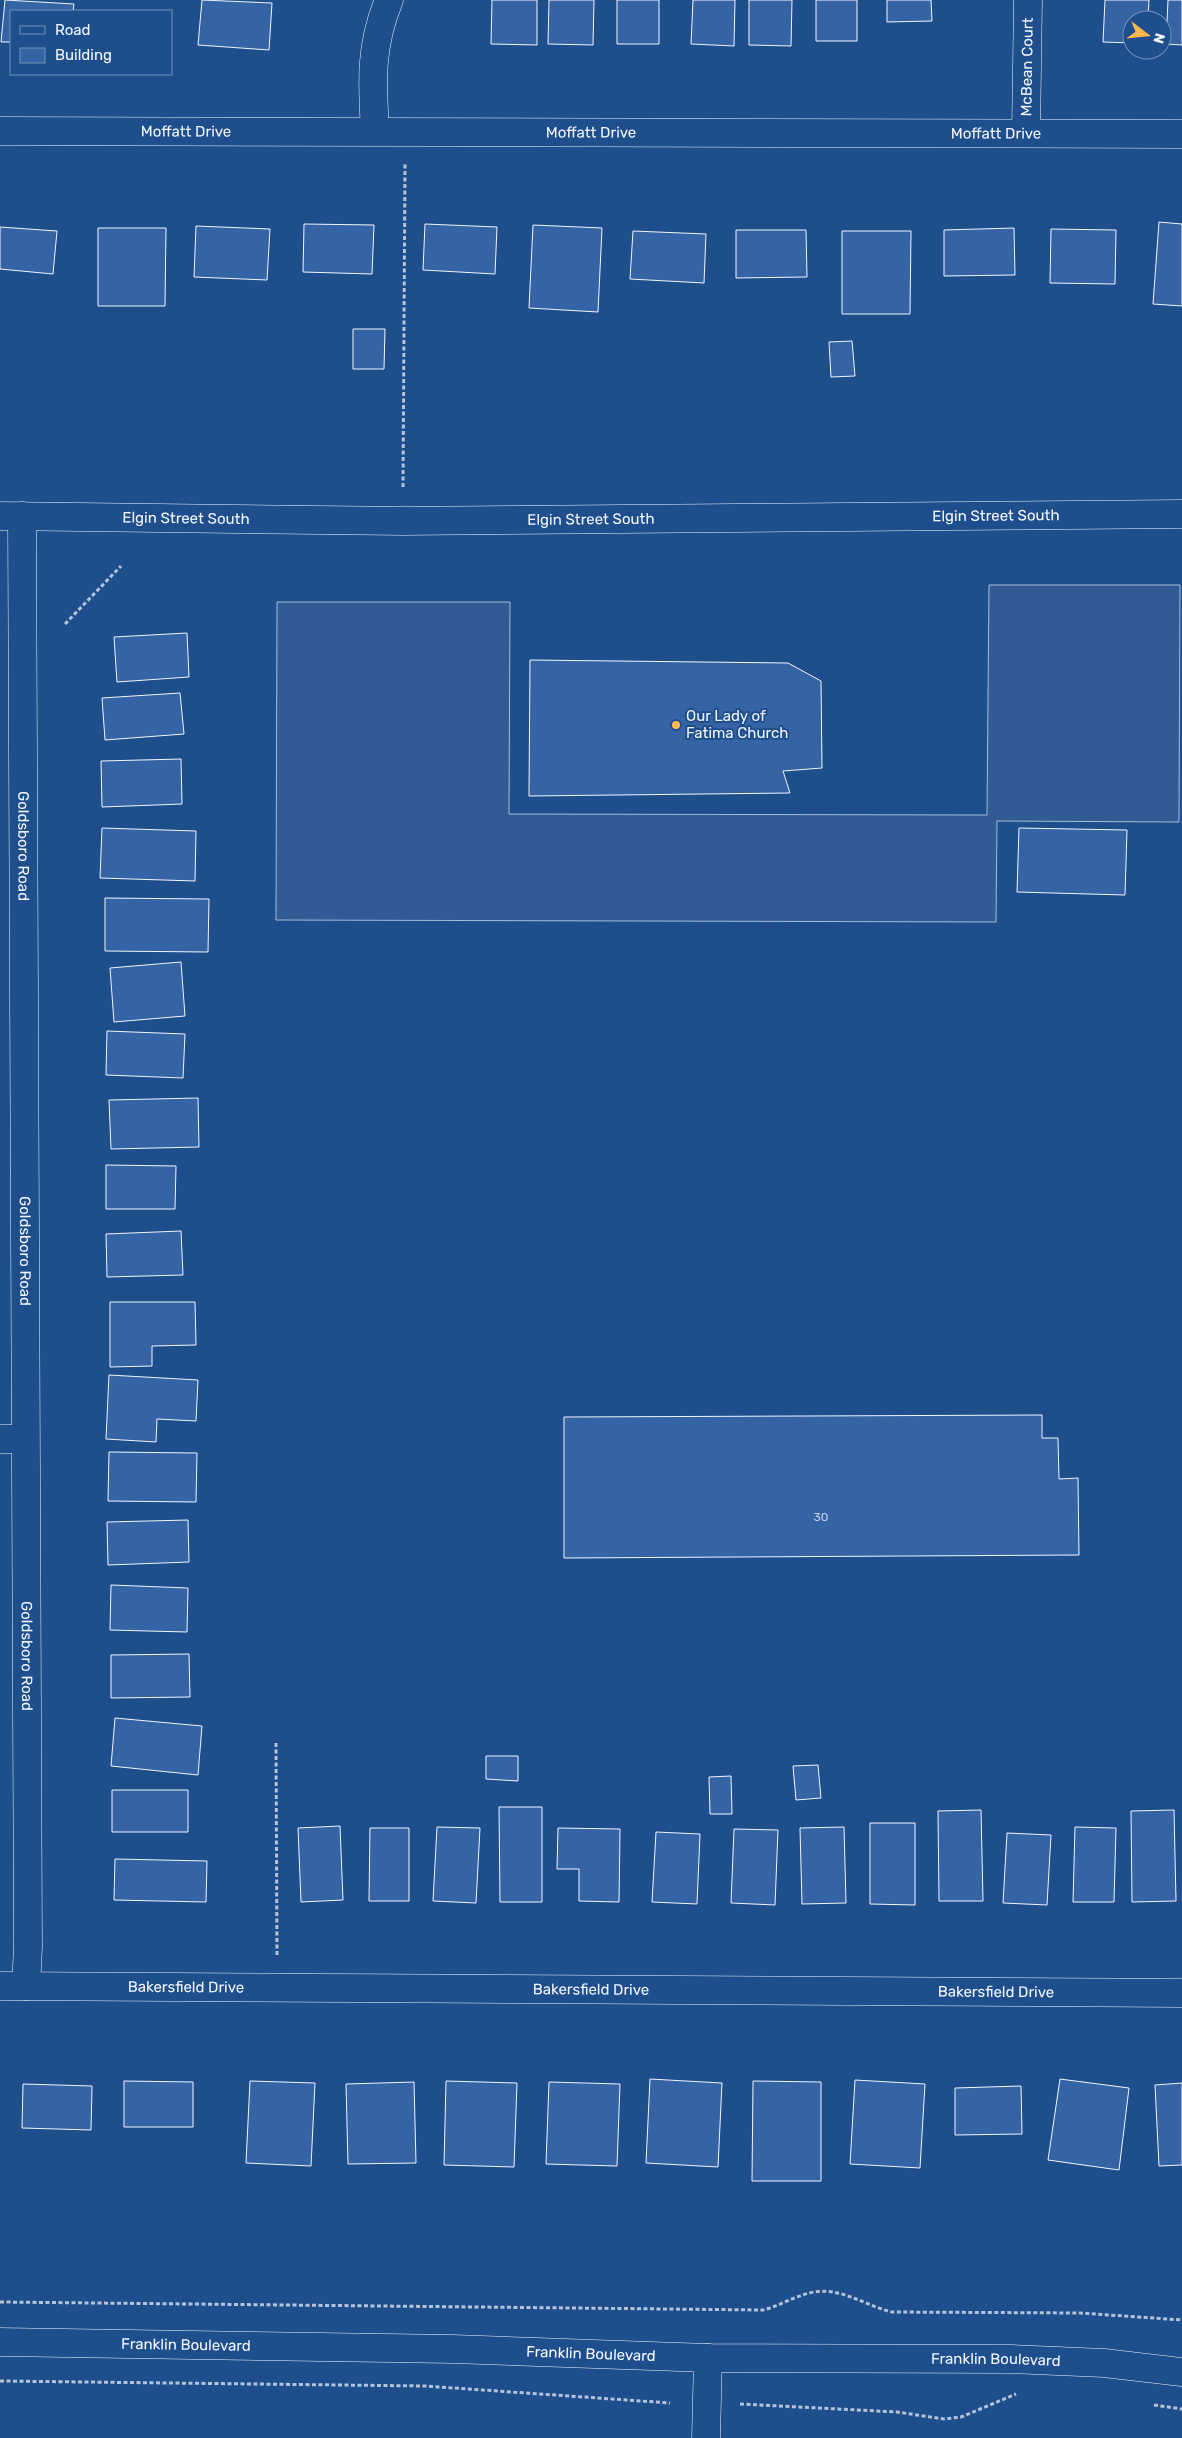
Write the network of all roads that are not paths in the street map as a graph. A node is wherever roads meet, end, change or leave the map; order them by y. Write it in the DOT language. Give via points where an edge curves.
graph roads {
  1 [pos="389,0"];
  2 [pos="1028,0"];
  3 [pos="375,130"];
  4 [pos="0,131"];
  5 [pos="1026,133"];
  6 [pos="1182,134"];
  7 [pos="1182,514"];
  8 [pos="11,516"];
  9 [pos="11,882"];
  10 [pos="12,1439"];
  11 [pos="13,1986"];
  12 [pos="1182,1993"];
  13 [pos="0,2342"];
  14 [pos="708,2358"];
  15 [pos="1182,2372"];
  16 [pos="706,2438"];
  1 -- 3 [label="street" via="379,24 372,72"];
  2 -- 5 [label="street, McBean Court"];
  3 -- 4 [label="street, Moffatt Drive"];
  3 -- 5 [label="street, Moffatt Drive"];
  5 -- 6 [label="street, Moffatt Drive"];
  7 -- 8 [label="street, Elgin Street South" via="403,520"];
  8 -- 9 [label="street, Goldsboro Road"];
  9 -- 10 [label="street, Goldsboro Road"];
  10 -- 11 [label="street, Goldsboro Road" via="28,1946"];
  11 -- 12 [label="street, Bakersfield Drive"];
  13 -- 14 [label="street, Franklin Boulevard" via="454,2349"];
  14 -- 15 [label="street, Franklin Boulevard" via="1012,2359 1104,2363"];
  14 -- 16 [label="street"];
}
